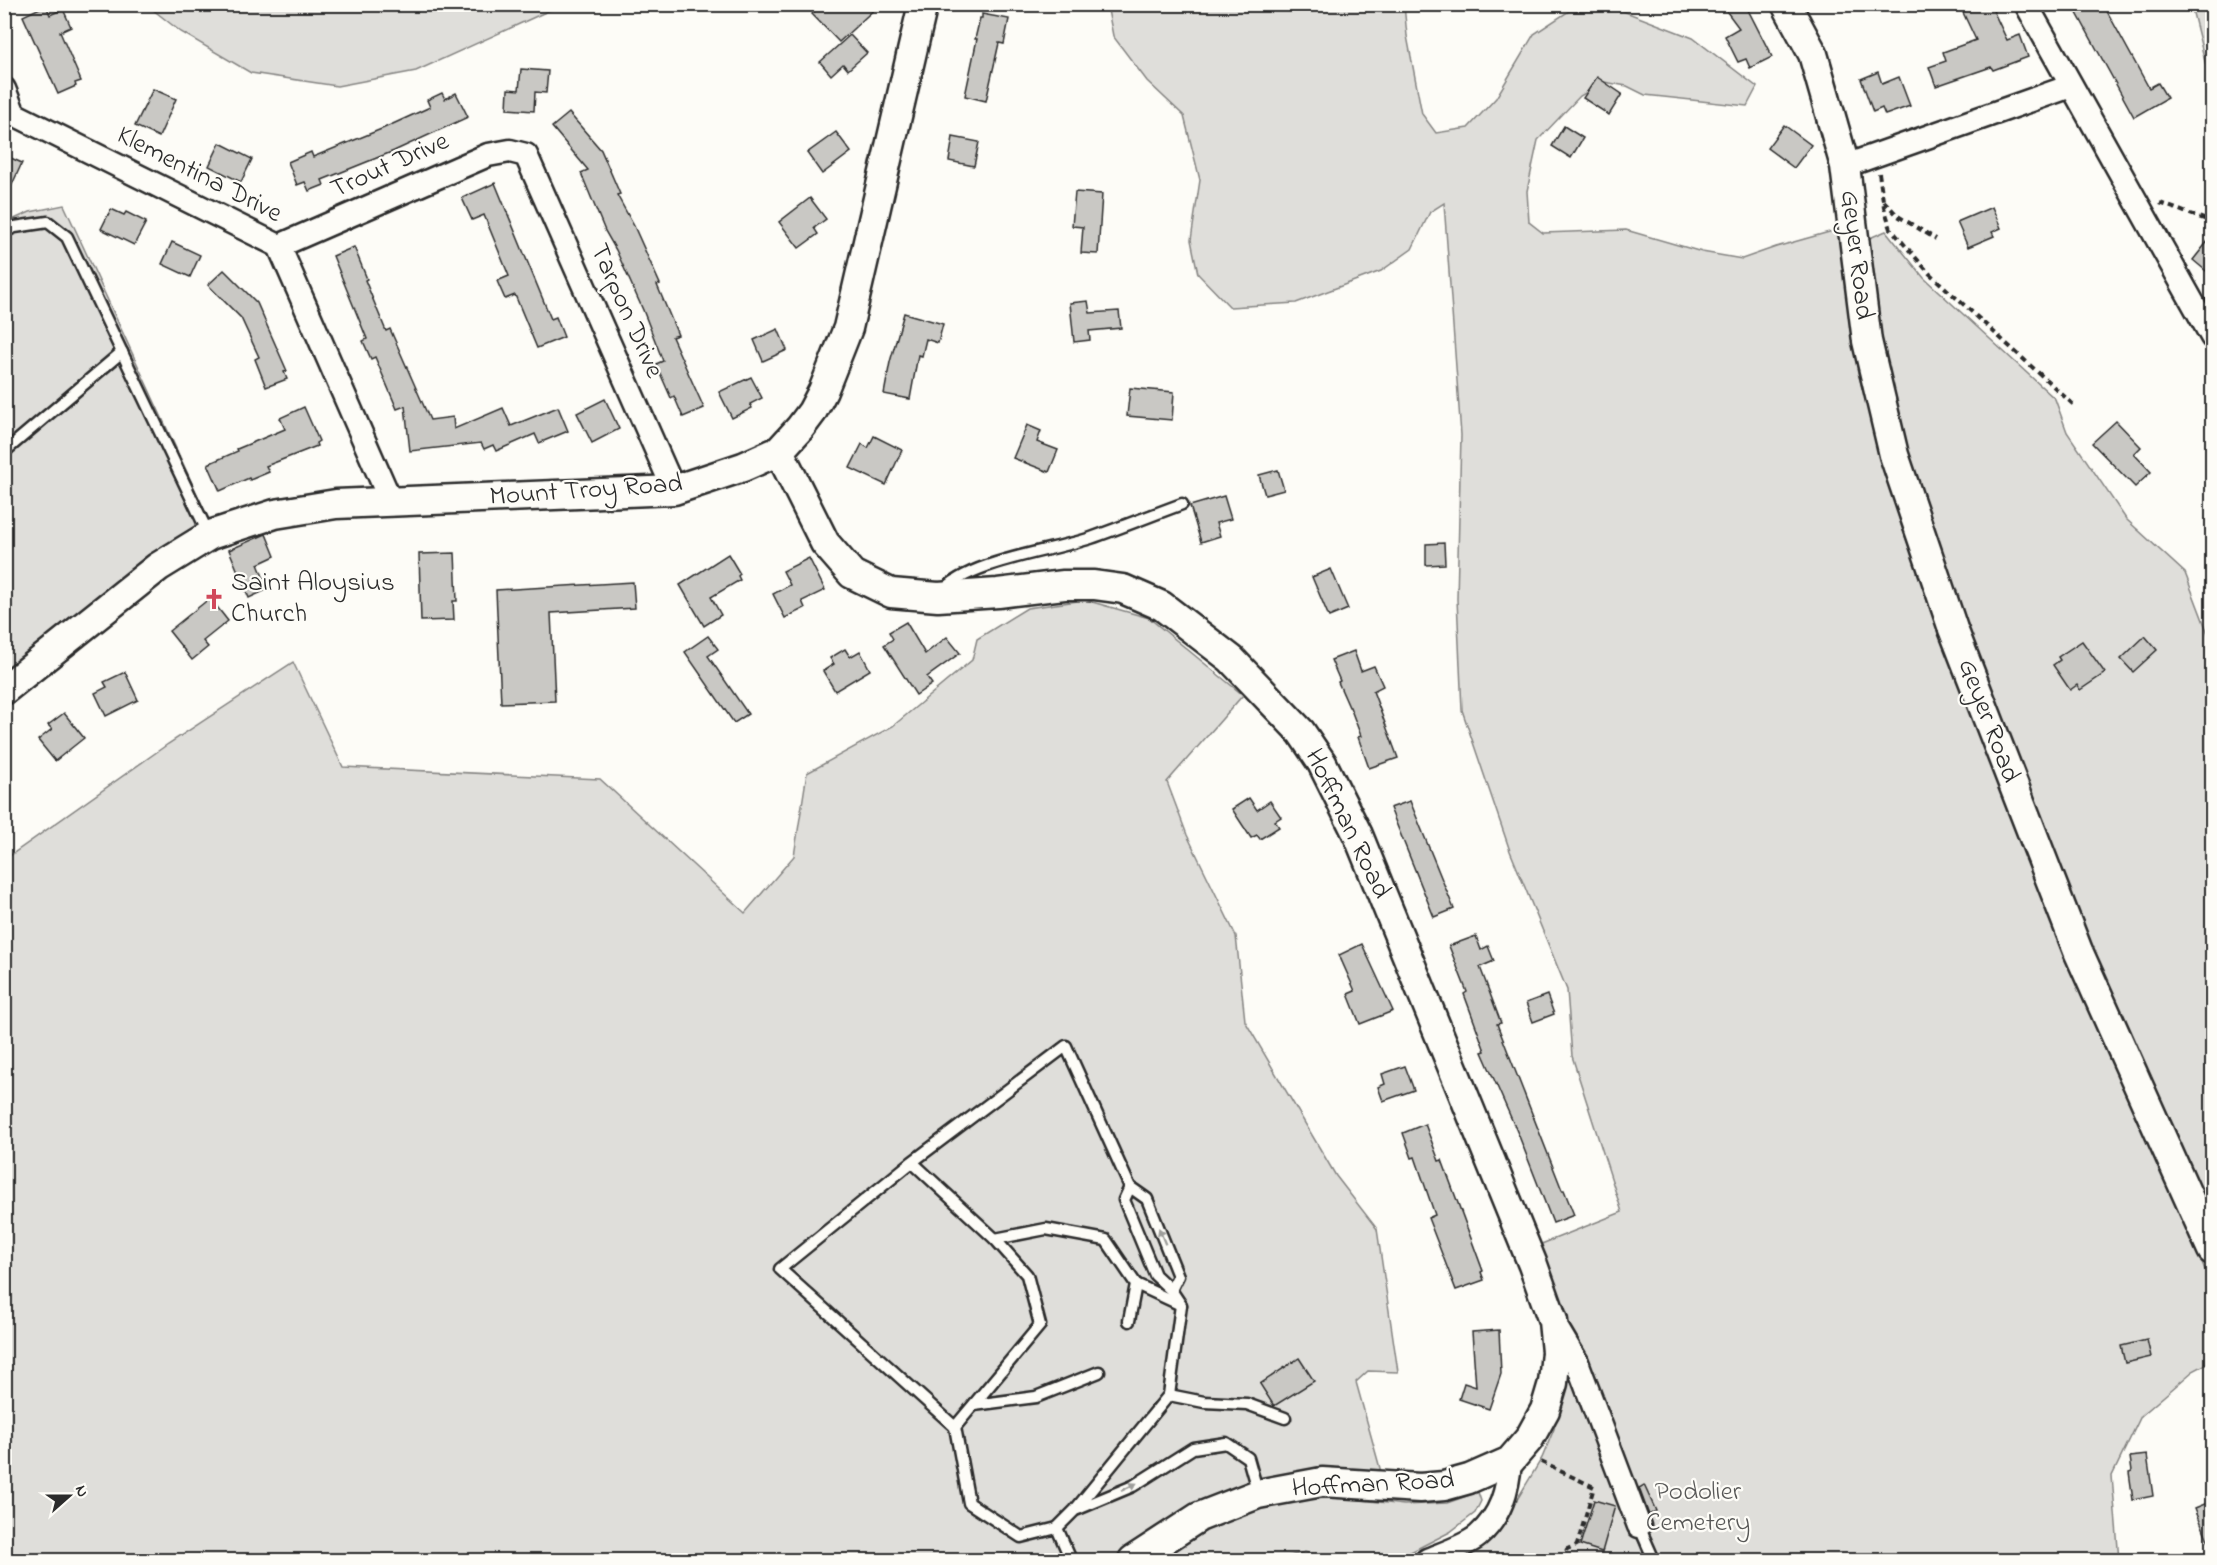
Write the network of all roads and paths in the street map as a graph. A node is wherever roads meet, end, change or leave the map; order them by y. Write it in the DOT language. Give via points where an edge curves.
graph roads {
  1 [pos="923,4"];
  2 [pos="1786,4"];
  3 [pos="2025,4"];
  4 [pos="2071,86"];
  5 [pos="4,89"];
  6 [pos="9,112"];
  7 [pos="526,155"];
  8 [pos="1876,155"];
  9 [pos="1845,166"];
  10 [pos="2131,192"];
  11 [pos="1883,200"];
  12 [pos="2212,222"];
  13 [pos="4,232"];
  14 [pos="1936,239"];
  15 [pos="279,246"];
  16 [pos="2212,337"];
  17 [pos="122,352"];
  18 [pos="2076,408"];
  19 [pos="779,451"];
  20 [pos="4,452"];
  21 [pos="674,490"];
  22 [pos="391,502"];
  23 [pos="1182,504"];
  24 [pos="210,535"];
  25 [pos="938,597"];
  26 [pos="4,690"];
  27 [pos="912,1162"];
  28 [pos="1130,1187"];
  29 [pos="995,1239"];
  30 [pos="2212,1250"];
  31 [pos="1136,1284"];
  32 [pos="1171,1290"];
  33 [pos="1181,1305"];
  34 [pos="1129,1321"];
  35 [pos="1553,1321"];
  36 [pos="1098,1372"];
  37 [pos="1168,1395"];
  38 [pos="974,1405"];
  39 [pos="1285,1418"];
  40 [pos="955,1427"];
  41 [pos="1514,1456"];
  42 [pos="1258,1494"];
  43 [pos="1075,1510"];
  44 [pos="1640,1526"];
  45 [pos="1057,1528"];
  46 [pos="1071,1560"];
  47 [pos="1132,1560"];
  48 [pos="1427,1560"];
  49 [pos="1562,1560"];
  50 [pos="1654,1560"];
  1 -- 19 [label="street, Mount Troy Road" via="848,328 812,412"];
  2 -- 9 [label="street, Geyer Road" via="1813,54"];
  3 -- 4 [label="street"];
  4 -- 8 [label="street, Geyer Road"];
  4 -- 10 [label="street"];
  5 -- 6 [label="street"];
  6 -- 15 [label="street, Klementina Drive"];
  7 -- 15 [label="street, Trout Drive" via="510,151 488,155"];
  7 -- 21 [label="street, Tarpon Drive"];
  8 -- 9 [label="street, Geyer Road"];
  8 -- 11 [label="path"];
  9 -- 30 [label="street, Geyer Road" via="1867,341 1894,454 1949,618 2078,951"];
  10 -- 12 [label="path"];
  10 -- 16 [label="street"];
  11 -- 14 [label="path" via="1898,216"];
  11 -- 18 [label="path" via="1891,228 1929,273"];
  13 -- 17 [label="lane" via="48,222 67,237"];
  15 -- 22 [label="street, Klementina Drive"];
  17 -- 20 [label="lane"];
  17 -- 24 [label="lane"];
  19 -- 21 [label="street, Mount Troy Road"];
  19 -- 25 [label="street, Hoffman Road" via="825,543 852,574 891,593"];
  21 -- 22 [label="street, Mount Troy Road"];
  22 -- 24 [label="street, Mount Troy Road" via="336,504 275,514"];
  23 -- 25 [label="lane" via="1090,538 969,573 949,583"];
  24 -- 26 [label="street, Mount Troy Road" via="158,567"];
  25 -- 35 [label="street, Hoffman Road" via="1064,585 1123,589 1162,606 1231,659 1301,732 1322,763 1358,835"];
  27 -- 28 [label="lane" via="1066,1046"];
  27 -- 29 [label="lane"];
  27 -- 40 [label="lane" via="780,1269"];
  28 -- 32 [label="lane" via="1124,1200 1155,1275"];
  32 -- 28 [label="lane, one-way" via="1178,1276 1147,1199"];
  29 -- 31 [label="lane" via="1046,1230 1106,1240"];
  29 -- 38 [label="lane" via="1027,1275 1040,1325"];
  31 -- 33 [label="lane"];
  31 -- 34 [label="lane"];
  32 -- 33 [label="lane"];
  33 -- 37 [label="lane"];
  35 -- 41 [label="street, Hoffman Road" via="1553,1383 1545,1410"];
  35 -- 44 [label="street, Hoffman Road" via="1577,1362"];
  36 -- 38 [label="lane" via="1036,1397"];
  37 -- 39 [label="lane" via="1247,1404"];
  37 -- 43 [label="lane"];
  38 -- 40 [label="lane"];
  40 -- 45 [label="lane" via="969,1503 1021,1537"];
  41 -- 42 [label="street, Hoffman Road" via="1469,1479 1444,1486 1322,1482"];
  41 -- 48 [label="street" via="1508,1487 1496,1516 1477,1537"];
  41 -- 49 [label="path" via="1594,1487 1576,1545 1567,1549"];
  43 -- 42 [label="lane, one-way" via="1133,1486 1193,1449 1226,1443 1248,1458"];
  42 -- 47 [label="street, Hoffman Road" via="1199,1517"];
  43 -- 45 [label="lane"];
  44 -- 50 [label="lane"];
  45 -- 46 [label="lane"];
}
